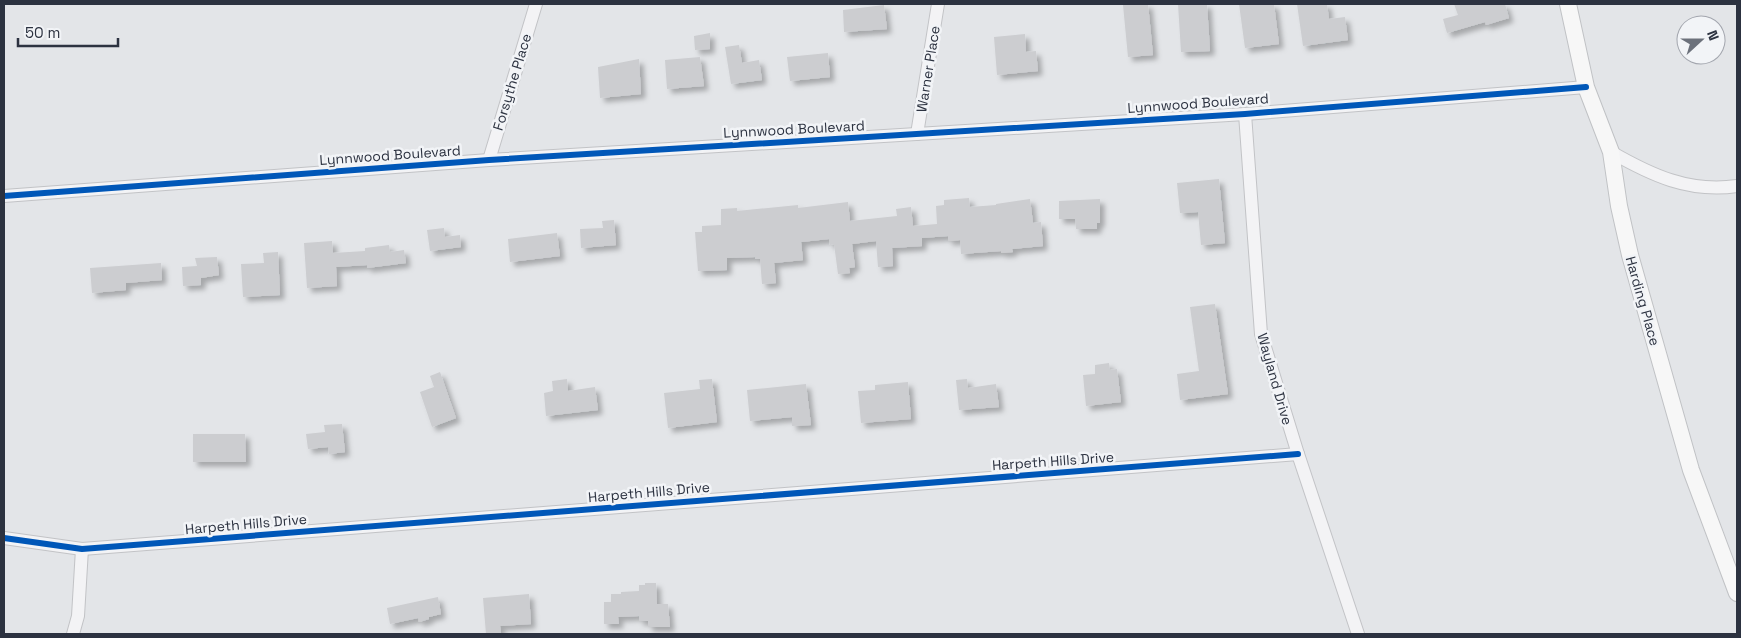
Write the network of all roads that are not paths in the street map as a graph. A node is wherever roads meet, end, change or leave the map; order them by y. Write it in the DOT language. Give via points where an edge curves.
graph roads {
  1 [pos="536,4"];
  2 [pos="938,4"];
  3 [pos="1568,4"];
  4 [pos="1586,87"];
  5 [pos="1245,114"];
  6 [pos="917,134"];
  7 [pos="1610,152"];
  8 [pos="488,160"];
  9 [pos="1737,186"];
  10 [pos="4,196"];
  11 [pos="1298,454"];
  12 [pos="4,538"];
  13 [pos="82,549"];
  14 [pos="1737,592"];
  15 [pos="73,634"];
  16 [pos="1358,634"];
  1 -- 8 [label="street, Forsythe Place"];
  2 -- 6 [label="street, Warner Place"];
  3 -- 4 [label="main road, Harding Place"];
  4 -- 5 [label="street, Lynnwood Boulevard"];
  4 -- 7 [label="main road, Harding Place"];
  5 -- 6 [label="street, Lynnwood Boulevard"];
  5 -- 11 [label="street, Wayland Drive" via="1260,334"];
  6 -- 8 [label="street, Lynnwood Boulevard"];
  7 -- 9 [label="street" via="1665,180 1716,188"];
  7 -- 14 [label="main road, Harding Place" via="1630,255 1691,470"];
  8 -- 10 [label="street, Lynnwood Boulevard"];
  11 -- 13 [label="street, Harpeth Hills Drive"];
  11 -- 16 [label="street, Wayland Drive"];
  12 -- 13 [label="street, Harpeth Hills Drive"];
  13 -- 15 [label="street" via="78,616"];
}
